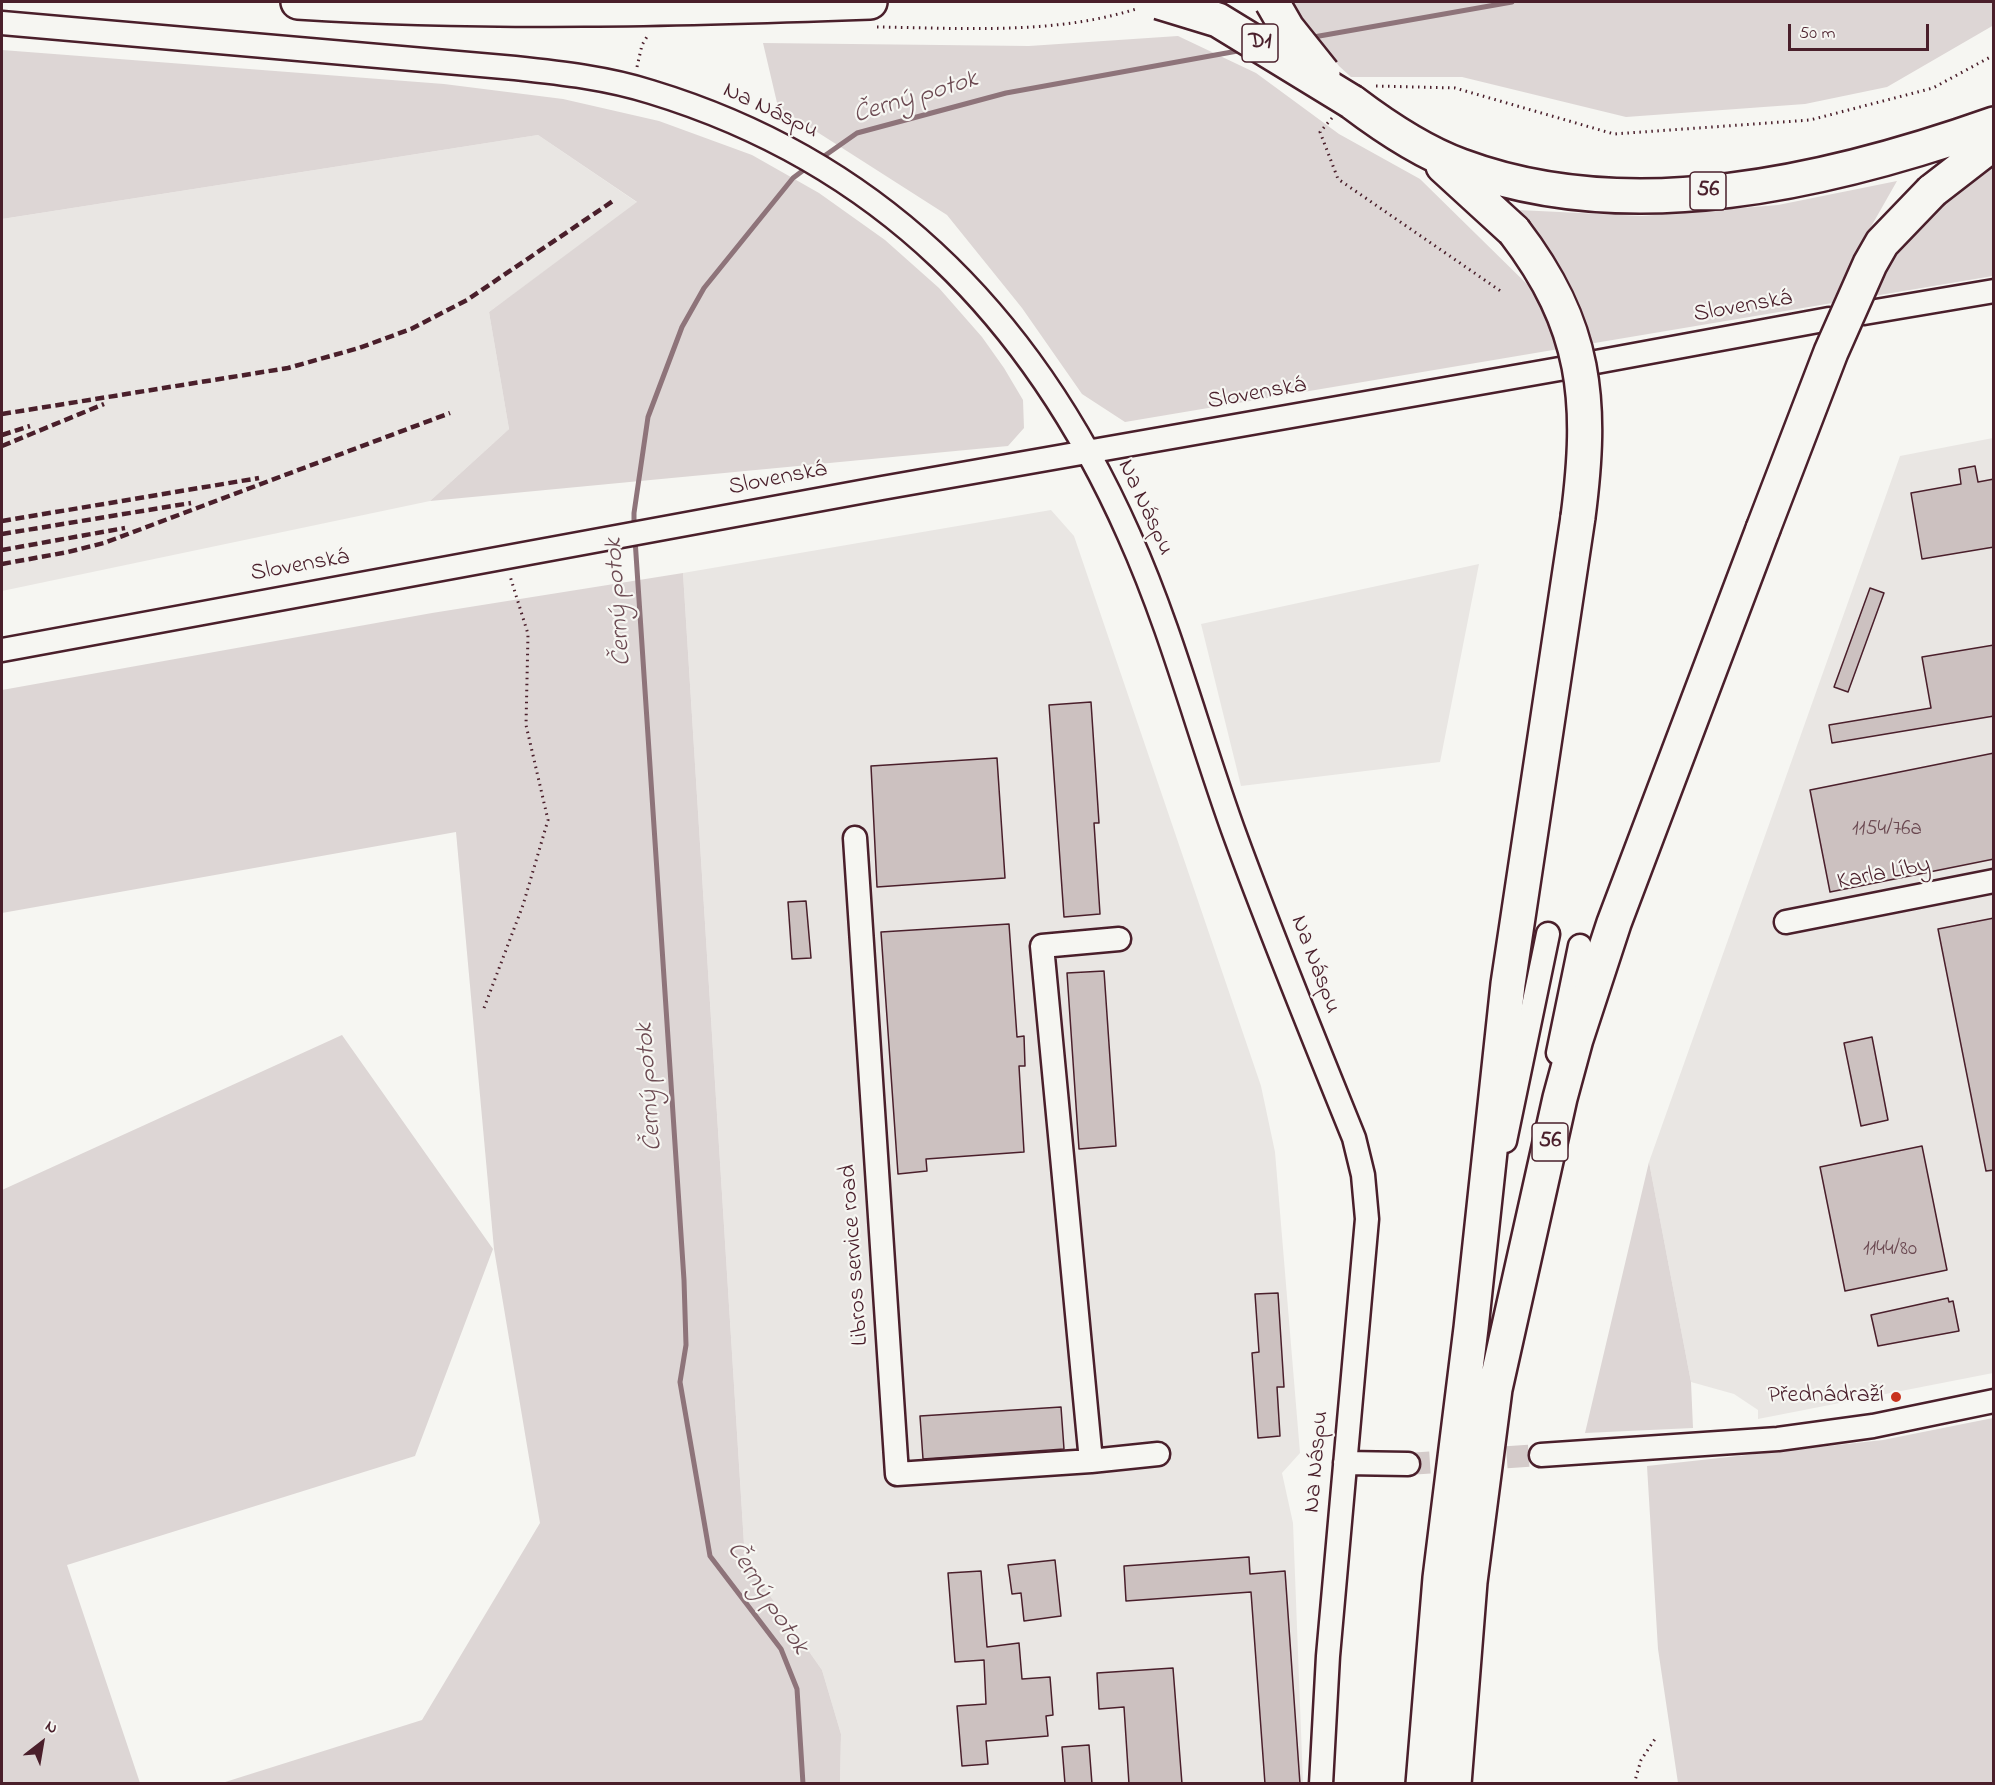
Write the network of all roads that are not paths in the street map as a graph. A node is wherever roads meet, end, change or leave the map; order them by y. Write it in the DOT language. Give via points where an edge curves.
graph roads {
  1 [pos="298,2"];
  2 [pos="870,2"];
  3 [pos="1159,2"];
  4 [pos="1272,2"];
  5 [pos="2,23"];
  6 [pos="1350,102"];
  7 [pos="1994,124"];
  8 [pos="1994,143"];
  9 [pos="1421,147"];
  10 [pos="1994,291"];
  11 [pos="1864,313"];
  12 [pos="1829,319"];
  13 [pos="1596,362"];
  14 [pos="1565,368"];
  15 [pos="1088,453"];
  16 [pos="2,650"];
  17 [pos="855,838"];
  18 [pos="1994,881"];
  19 [pos="1786,922"];
  20 [pos="1548,934"];
  21 [pos="1119,939"];
  22 [pos="1580,946"];
  23 [pos="1471,1328"];
  24 [pos="1506,1338"];
  25 [pos="1994,1401"];
  26 [pos="1158,1455"];
  27 [pos="1541,1455"];
  28 [pos="1091,1461"];
  29 [pos="1345,1463"];
  30 [pos="1408,1464"];
  31 [pos="1321,1784"];
  32 [pos="1423,1784"];
  33 [pos="1454,1784"];
  1 -- 2 [label="highway" via="417,9 583,11"];
  3 -- 6 [label="highway, D1, bridge" via="1218,20"];
  4 -- 6 [label="highway, 56, bridge" via="1314,64"];
  5 -- 15 [label="street, Na Náspu" via="558,73 652,92 725,118 772,140 866,196 933,249 985,303 1035,365"];
  6 -- 9 [label="highway, 56"];
  7 -- 9 [label="highway, 56" via="1924,149 1839,172 1754,188 1666,194 1542,187 1460,166"];
  8 -- 24 [label="highway, 56, bridge" via="1932,190 1882,243 1831,352 1634,867 1595,980 1558,1109"];
  9 -- 23 [label="highway, 56, bridge" via="1484,201 1538,262 1572,333 1586,407 1578,517 1508,984"];
  10 -- 11 [label="street"];
  12 -- 13 [label="street, Slovenská"];
  14 -- 15 [label="street, Slovenská"];
  15 -- 16 [label="street, Slovenská"];
  15 -- 29 [label="street, Na Náspu" via="1125,526 1161,613 1235,836 1359,1155 1367,1219"];
  17 -- 28 [label="street, Libros service road" via="897,1474"];
  18 -- 19 [label="street, Karla Líby"];
  20 -- 23 [label="street" via="1506,1132"];
  21 -- 28 [label="street" via="1042,946"];
  22 -- 24 [label="street" via="1540,1139"];
  23 -- 32 [label="highway, 56" via="1440,1578"];
  24 -- 33 [label="highway, 56" via="1495,1389 1470,1582"];
  25 -- 27 [label="street" via="1823,1434"];
  26 -- 28 [label="street"];
  29 -- 30 [label="street"];
  29 -- 31 [label="street, Na Náspu"];
}
